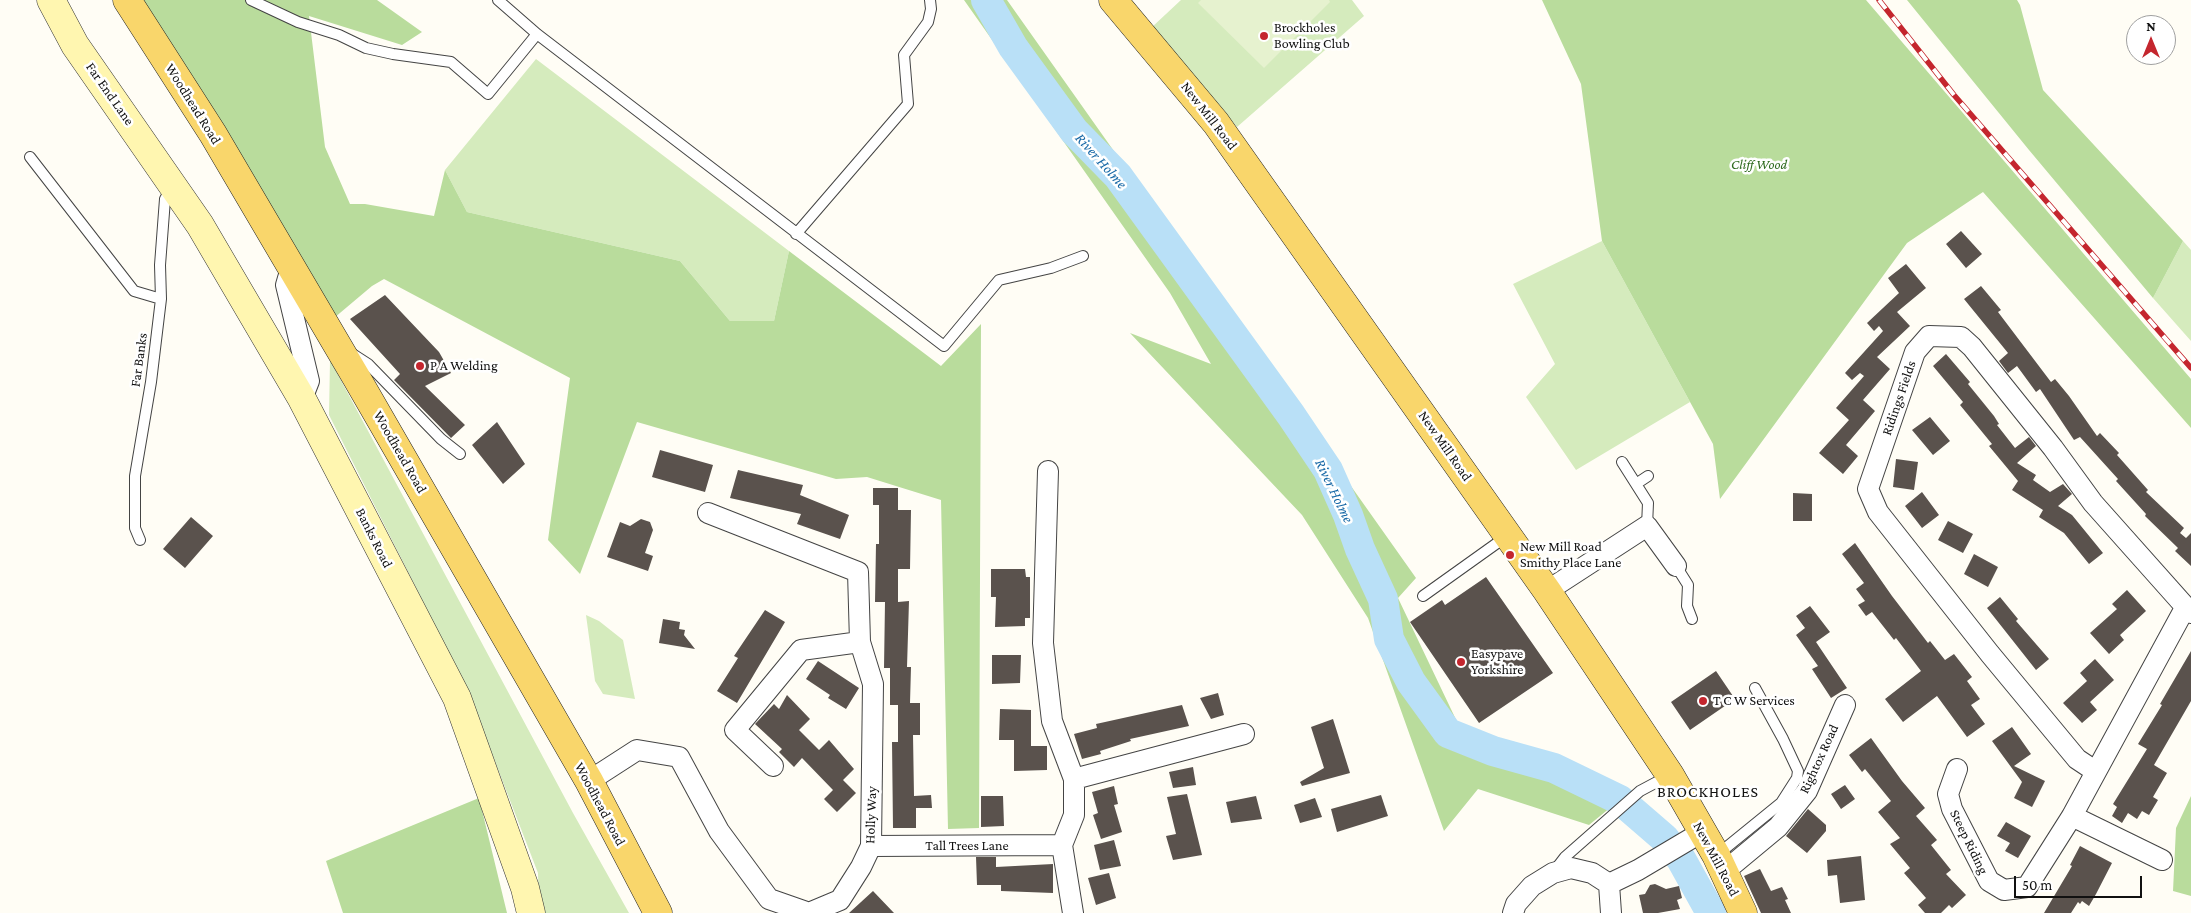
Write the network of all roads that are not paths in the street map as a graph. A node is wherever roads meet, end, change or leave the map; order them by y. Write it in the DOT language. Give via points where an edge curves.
graph roads {
  1 [pos="51,0"];
  2 [pos="127,0"];
  3 [pos="251,0"];
  4 [pos="498,0"];
  5 [pos="930,0"];
  6 [pos="1113,0"];
  7 [pos="538,34"];
  8 [pos="30,157"];
  9 [pos="174,184"];
  10 [pos="796,234"];
  11 [pos="1082,256"];
  12 [pos="291,268"];
  13 [pos="161,299"];
  14 [pos="336,343"];
  15 [pos="302,399"];
  16 [pos="460,454"];
  17 [pos="1622,462"];
  18 [pos="1048,471"];
  19 [pos="1648,476"];
  20 [pos="1636,484"];
  21 [pos="708,513"];
  22 [pos="1647,526"];
  23 [pos="1508,535"];
  24 [pos="140,540"];
  25 [pos="1676,566"];
  26 [pos="1547,591"];
  27 [pos="1423,596"];
  28 [pos="2188,610"];
  29 [pos="1692,619"];
  30 [pos="860,642"];
  31 [pos="1755,688"];
  32 [pos="1845,705"];
  33 [pos="1244,734"];
  34 [pos="773,766"];
  35 [pos="1957,770"];
  36 [pos="2096,771"];
  37 [pos="1670,776"];
  38 [pos="1074,779"];
  39 [pos="589,781"];
  40 [pos="2072,816"];
  41 [pos="1695,835"];
  42 [pos="1062,845"];
  43 [pos="871,846"];
  44 [pos="2162,860"];
  45 [pos="1721,863"];
  46 [pos="1553,873"];
  47 [pos="1609,884"];
  48 [pos="531,913"];
  49 [pos="658,913"];
  50 [pos="1073,913"];
  51 [pos="1513,913"];
  52 [pos="1611,913"];
  53 [pos="1744,913"];
  1 -- 9 [label="street, Far End Lane" via="75,45"];
  2 -- 12 [label="main road, Woodhead Road" via="213,134"];
  3 -- 7 [label="lane" via="366,48 451,62 488,94"];
  4 -- 7 [label="lane"];
  5 -- 10 [label="lane" via="928,22 904,55 908,104"];
  6 -- 23 [label="main road, New Mill Road" via="1216,123"];
  7 -- 10 [label="lane"];
  8 -- 13 [label="lane" via="134,292"];
  9 -- 13 [label="lane, Far Banks" via="165,199"];
  9 -- 15 [label="street, Banks Road"];
  10 -- 11 [label="lane" via="944,346 999,280 1051,268"];
  12 -- 14 [label="main road, Woodhead Road"];
  12 -- 15 [label="street" via="286,285 309,381"];
  13 -- 24 [label="lane, Far Banks" via="135,476 135,528"];
  14 -- 16 [label="lane" via="368,364 441,439"];
  14 -- 39 [label="main road, Woodhead Road"];
  15 -- 48 [label="street, Banks Road" via="457,698 526,888"];
  17 -- 20 [label="lane"];
  18 -- 38 [label="street" via="1043,643 1052,721"];
  19 -- 20 [label="lane"];
  20 -- 22 [label="lane" via="1648,503"];
  21 -- 30 [label="street, Holly Way" via="858,572"];
  22 -- 25 [label="street"];
  22 -- 26 [label="street"];
  23 -- 26 [label="main road, New Mill Road"];
  23 -- 27 [label="lane"];
  25 -- 29 [label="lane" via="1688,585 1687,606"];
  26 -- 37 [label="main road, New Mill Road"];
  28 -- 36 [label="street, Steep Riding"];
  28 -- 36 [label="street, Ridings Fields" via="2093,503 1972,347 1961,337 1929,336 1915,352 1868,489 1878,512 1990,654 2077,759"];
  30 -- 34 [label="street" via="801,650 735,730"];
  30 -- 43 [label="street, Holly Way" via="873,684"];
  31 -- 45 [label="lane" via="1783,739 1798,778 1781,803"];
  32 -- 45 [label="street, Rightox Road" via="1807,791 1778,827"];
  33 -- 38 [label="street"];
  35 -- 40 [label="street, Steep Riding" via="1948,794 1952,810 1988,881 2004,890 2027,887"];
  36 -- 40 [label="street, Steep Riding"];
  37 -- 41 [label="main road, New Mill Road"];
  37 -- 46 [label="lane" via="1640,791 1611,815 1565,856"];
  38 -- 42 [label="street" via="1074,815"];
  39 -- 43 [label="street, Holly Way" via="637,750 679,757 719,831 769,899 809,913 840,900"];
  39 -- 49 [label="main road, Woodhead Road"];
  40 -- 44 [label="street"];
  41 -- 45 [label="main road, New Mill Road"];
  41 -- 47 [label="street"];
  42 -- 43 [label="street, Tall Trees Lane"];
  42 -- 50 [label="street"];
  45 -- 53 [label="main road, New Mill Road"];
  46 -- 47 [label="street" via="1572,868 1592,873"];
  46 -- 51 [label="street" via="1532,886 1516,904"];
  47 -- 52 [label="street"];
}
